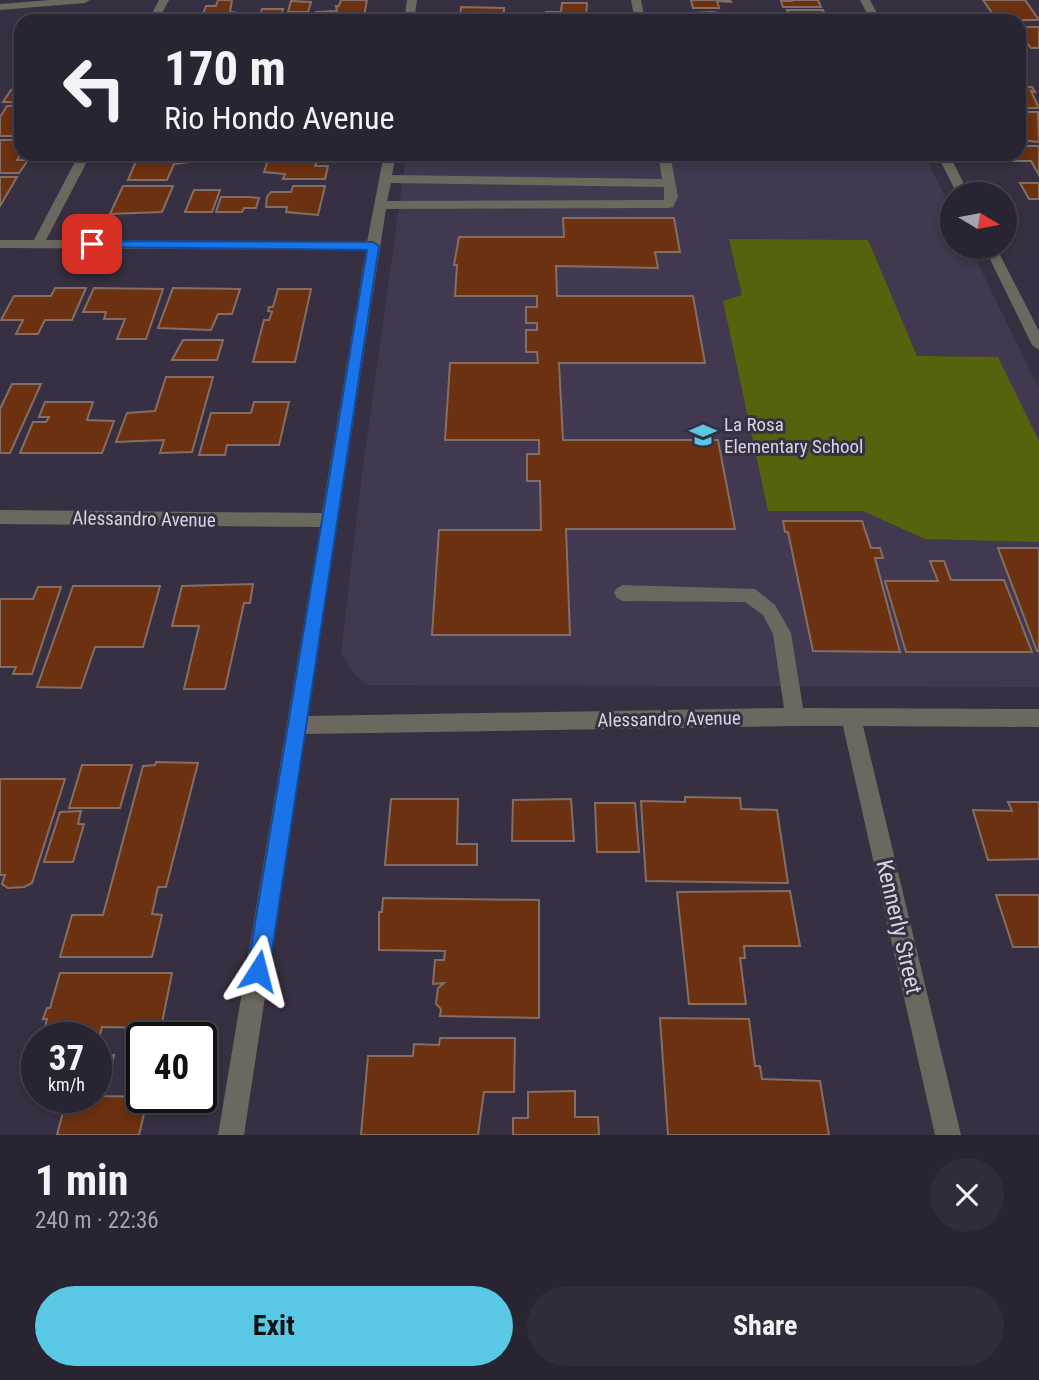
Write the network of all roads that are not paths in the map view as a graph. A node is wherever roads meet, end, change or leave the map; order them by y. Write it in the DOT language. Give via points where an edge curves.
graph roads {
  1 [pos="85,0"];
  2 [pos="0,6"];
  3 [pos="81,161"];
  4 [pos="389,161"];
  5 [pos="665,161"];
  6 [pos="946,161"];
  7 [pos="387,179"];
  8 [pos="957,182"];
  9 [pos="669,183"];
  10 [pos="382,205"];
  11 [pos="0,244"];
  12 [pos="38,244"];
  13 [pos="373,246"];
  14 [pos="995,259"];
  15 [pos="1039,345"];
  16 [pos="0,517"];
  17 [pos="331,520"];
  18 [pos="623,593"];
  19 [pos="795,717"];
  20 [pos="851,718"];
  21 [pos="1039,718"];
  22 [pos="298,724"];
  23 [pos="231,1135"];
  24 [pos="948,1135"];
  1 -- 2 [label="street"];
  3 -- 12 [label="street"];
  4 -- 7 [label="street"];
  5 -- 9 [label="street"];
  6 -- 8 [label="street"];
  7 -- 9 [label="street"];
  7 -- 10 [label="street"];
  9 -- 10 [label="street" via="669,204"];
  10 -- 13 [label="street"];
  11 -- 12 [label="street"];
  12 -- 13 [label="street"];
  13 -- 17 [label="street"];
  14 -- 15 [label="street"];
  16 -- 17 [label="street, Alessandro Avenue"];
  17 -- 22 [label="street"];
  18 -- 19 [label="street" via="749,594 769,610 782,633"];
  19 -- 20 [label="street, Alessandro Avenue"];
  19 -- 22 [label="street, Alessandro Avenue"];
  20 -- 21 [label="street, Alessandro Avenue"];
  20 -- 24 [label="street, Kennerly Street"];
  22 -- 23 [label="street"];
}
